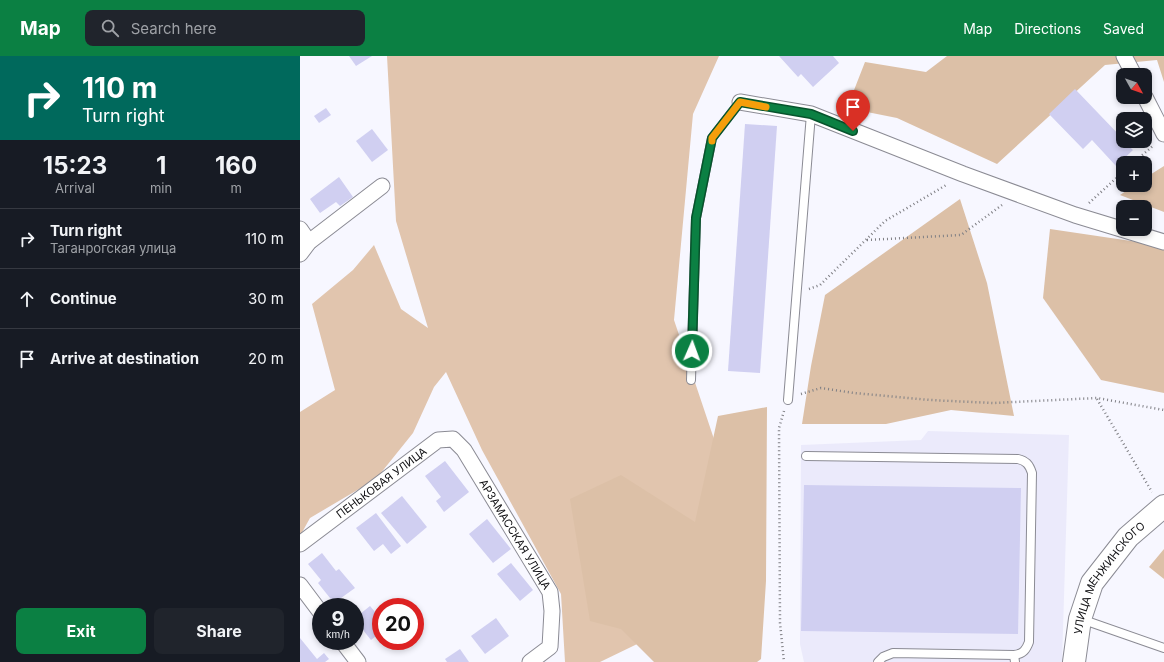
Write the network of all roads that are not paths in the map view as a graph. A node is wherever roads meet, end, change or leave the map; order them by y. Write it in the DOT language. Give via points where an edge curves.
graph roads {
  1 [pos="1124,56"];
  2 [pos="1130,68"];
  3 [pos="740,102"];
  4 [pos="1148,104"];
  5 [pos="811,114"];
  6 [pos="1161,137"];
  7 [pos="382,186"];
  8 [pos="300,229"];
  9 [pos="1164,242"];
  10 [pos="305,248"];
  11 [pos="691,380"];
  12 [pos="788,400"];
  13 [pos="464,450"];
  14 [pos="806,456"];
  15 [pos="1163,507"];
  16 [pos="300,544"];
  17 [pos="300,585"];
  18 [pos="312,601"];
  19 [pos="1080,619"];
  20 [pos="1164,648"];
  21 [pos="349,650"];
  22 [pos="1015,659"];
  23 [pos="358,662"];
  24 [pos="530,662"];
  25 [pos="878,662"];
  26 [pos="1074,662"];
  1 -- 2 [label="street"];
  3 -- 5 [label="street"];
  3 -- 11 [label="lane" via="712,138 696,218"];
  4 -- 6 [label="street"];
  5 -- 9 [label="street" via="1017,194"];
  5 -- 12 [label="lane"];
  7 -- 10 [label="street"];
  8 -- 10 [label="street"];
  13 -- 16 [label="street, ПЕНЬКОВАЯ УЛИЦА" via="453,439 438,440"];
  13 -- 24 [label="street, АРЗАМАССКАЯ УЛИЦА" via="550,592 550,647"];
  14 -- 22 [label="lane" via="1018,459 1030,465 1032,473 1029,642 1026,649"];
  15 -- 19 [label="street, УЛИЦА МЕНЖИНСКОГО" via="1128,536 1092,583"];
  17 -- 18 [label="street"];
  19 -- 20 [label="lane"];
  19 -- 26 [label="street, УЛИЦА МЕНЖИНСКОГО"];
  21 -- 23 [label="street"];
  22 -- 25 [label="lane" via="893,653"];
}
